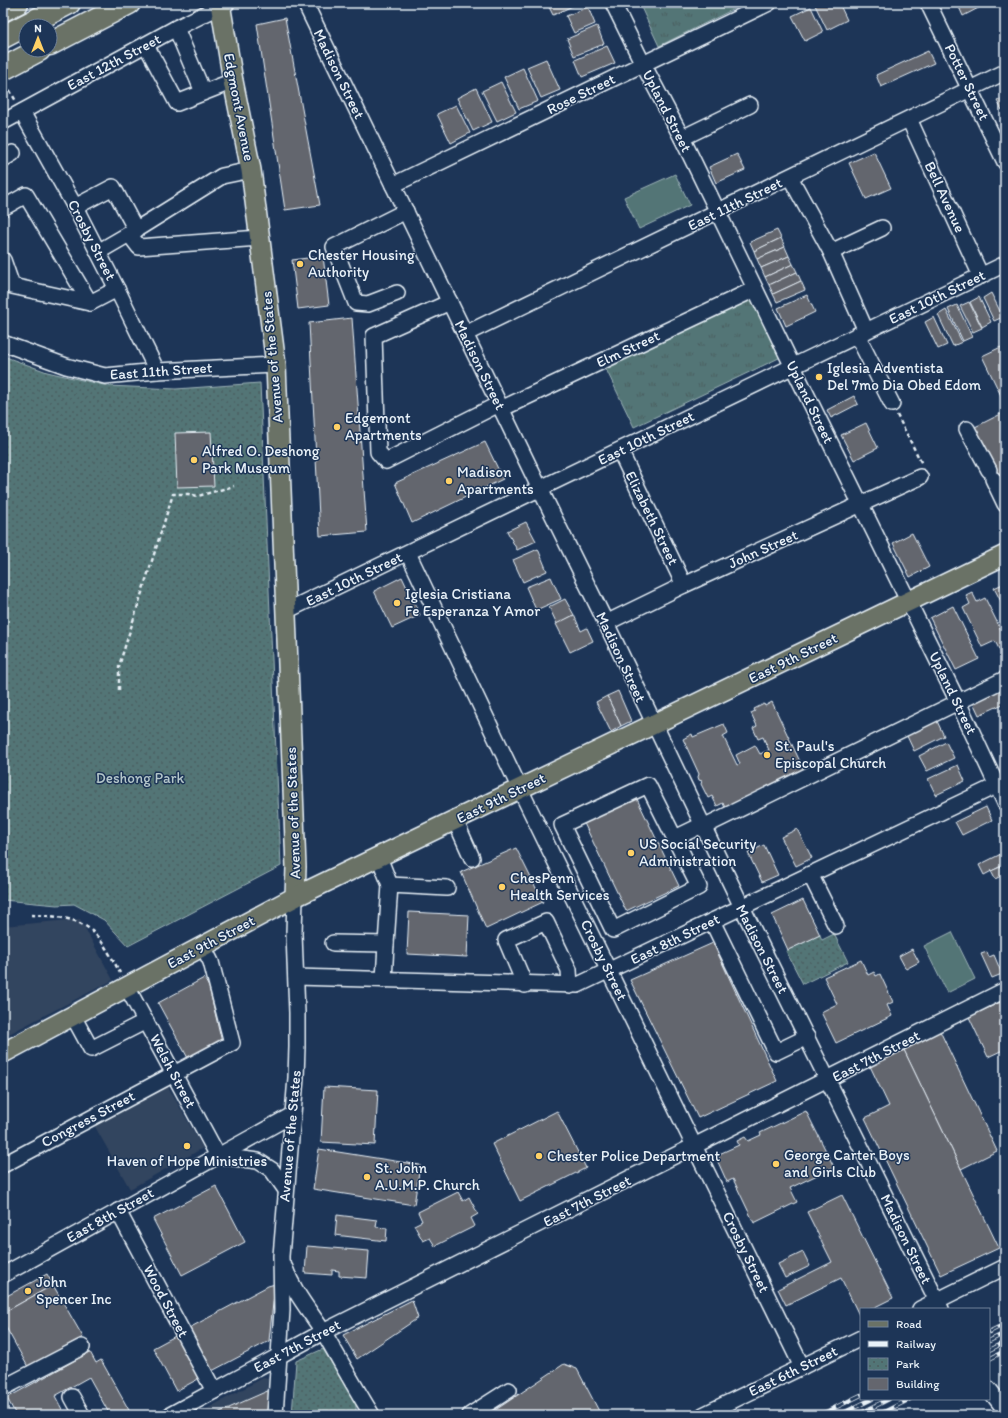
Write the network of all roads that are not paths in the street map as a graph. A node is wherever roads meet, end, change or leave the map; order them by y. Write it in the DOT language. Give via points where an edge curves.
graph roads {
  1 [pos="17,3"];
  2 [pos="69,3"];
  3 [pos="129,3"];
  4 [pos="305,3"];
  5 [pos="613,3"];
  6 [pos="769,3"];
  7 [pos="223,4"];
  8 [pos="934,5"];
  9 [pos="3,10"];
  10 [pos="176,28"];
  11 [pos="3,37"];
  12 [pos="58,40"];
  13 [pos="146,44"];
  14 [pos="24,58"];
  15 [pos="643,64"];
  16 [pos="3,69"];
  17 [pos="1005,72"];
  18 [pos="233,80"];
  19 [pos="970,89"];
  20 [pos="203,92"];
  21 [pos="750,105"];
  22 [pos="22,112"];
  23 [pos="908,119"];
  24 [pos="3,122"];
  25 [pos="682,138"];
  26 [pos="1005,162"];
  27 [pos="251,170"];
  28 [pos="790,177"];
  29 [pos="393,185"];
  30 [pos="75,207"];
  31 [pos="3,208"];
  32 [pos="256,211"];
  33 [pos="406,211"];
  34 [pos="718,212"];
  35 [pos="882,228"];
  36 [pos="132,232"];
  37 [pos="259,238"];
  38 [pos="98,252"];
  39 [pos="831,252"];
  40 [pos="3,260"];
  41 [pos="1005,264"];
  42 [pos="981,276"];
  43 [pos="117,289"];
  44 [pos="755,289"];
  45 [pos="397,293"];
  46 [pos="450,302"];
  47 [pos="90,303"];
  48 [pos="862,333"];
  49 [pos="465,334"];
  50 [pos="3,343"];
  51 [pos="276,365"];
  52 [pos="793,367"];
  53 [pos="157,371"];
  54 [pos="892,404"];
  55 [pos="500,407"];
  56 [pos="967,429"];
  57 [pos="620,451"];
  58 [pos="920,477"];
  59 [pos="540,489"];
  60 [pos="861,504"];
  61 [pos="1005,504"];
  62 [pos="408,553"];
  63 [pos="1005,555"];
  64 [pos="684,585"];
  65 [pos="908,602"];
  66 [pos="286,611"];
  67 [pos="606,624"];
  68 [pos="1005,678"];
  69 [pos="958,702"];
  70 [pos="653,725"];
  71 [pos="1001,783"];
  72 [pos="520,789"];
  73 [pos="1005,803"];
  74 [pos="455,820"];
  75 [pos="702,826"];
  76 [pos="675,838"];
  77 [pos="379,857"];
  78 [pos="472,858"];
  79 [pos="585,874"];
  80 [pos="810,874"];
  81 [pos="566,884"];
  82 [pos="390,885"];
  83 [pos="447,888"];
  84 [pos="295,897"];
  85 [pos="742,907"];
  86 [pos="712,921"];
  87 [pos="836,926"];
  88 [pos="333,943"];
  89 [pos="386,944"];
  90 [pos="203,946"];
  91 [pos="609,971"];
  92 [pos="296,978"];
  93 [pos="384,980"];
  94 [pos="525,985"];
  95 [pos="570,986"];
  96 [pos="127,987"];
  97 [pos="1005,990"];
  98 [pos="73,1016"];
  99 [pos="146,1021"];
  100 [pos="807,1037"];
  101 [pos="3,1053"];
  102 [pos="174,1073"];
  103 [pos="828,1080"];
  104 [pos="292,1115"];
  105 [pos="694,1147"];
  106 [pos="218,1156"];
  107 [pos="3,1165"];
  108 [pos="286,1190"];
  109 [pos="118,1211"];
  110 [pos="281,1256"];
  111 [pos="1005,1267"];
  112 [pos="3,1274"];
  113 [pos="939,1305"];
  114 [pos="925,1308"];
  115 [pos="323,1332"];
  116 [pos="860,1338"];
  117 [pos="82,1347"];
  118 [pos="280,1355"];
  119 [pos="802,1367"];
  120 [pos="3,1388"];
  121 [pos="509,1390"];
  122 [pos="990,1390"];
  123 [pos="214,1391"];
  124 [pos="72,1397"];
  125 [pos="1005,1410"];
  126 [pos="369,1413"];
  127 [pos="82,1415"];
  128 [pos="170,1415"];
  129 [pos="275,1415"];
  130 [pos="470,1415"];
  131 [pos="703,1415"];
  1 -- 9 [label="highway"];
  2 -- 11 [label="highway"];
  3 -- 12 [label="highway"];
  4 -- 29 [label="street, Madison Street"];
  5 -- 15 [label="street, Upland Street"];
  6 -- 15 [label="street, Rose Street"];
  7 -- 10 [label="street, East 12th Street"];
  7 -- 18 [label="main road, Edgmont Avenue"];
  8 -- 19 [label="street, Potter Street"];
  10 -- 13 [label="street, East 12th Street"];
  10 -- 20 [label="street"];
  13 -- 20 [label="street" via="177,103"];
  13 -- 22 [label="street, East 12th Street"];
  14 -- 16 [label="highway"];
  15 -- 25 [label="street, Upland Street"];
  15 -- 29 [label="street, Rose Street"];
  17 -- 19 [label="street, East 11th Street"];
  18 -- 20 [label="street"];
  18 -- 27 [label="main road, Edgmont Avenue"];
  19 -- 23 [label="street, East 11th Street"];
  19 -- 26 [label="street, Potter Street"];
  21 -- 25 [label="street"];
  22 -- 24 [label="street, East 12th Street"];
  22 -- 30 [label="street, Crosby Street"];
  23 -- 28 [label="street, East 11th Street"];
  23 -- 42 [label="street, Bell Avenue"];
  25 -- 34 [label="street, Upland Street"];
  27 -- 32 [label="main road, Edgmont Avenue"];
  27 -- 36 [label="street" via="222,176"];
  28 -- 34 [label="street, East 11th Street"];
  28 -- 39 [label="street"];
  29 -- 33 [label="street, Madison Street"];
  30 -- 36 [label="street" via="113,187"];
  30 -- 38 [label="street, Crosby Street"];
  31 -- 47 [label="street" via="26,195"];
  32 -- 37 [label="main road, Avenue of the States"];
  33 -- 45 [label="street" via="334,247 356,303 368,304"];
  33 -- 46 [label="street, Madison Street"];
  34 -- 44 [label="street, Upland Street"];
  34 -- 49 [label="street, East 11th Street"];
  35 -- 39 [label="street"];
  36 -- 37 [label="street" via="139,247"];
  36 -- 38 [label="street"];
  37 -- 51 [label="main road, Avenue of the States"];
  38 -- 43 [label="street, Crosby Street"];
  39 -- 48 [label="street"];
  40 -- 47 [label="street" via="12,286"];
  41 -- 42 [label="street, East 10th Street"];
  42 -- 48 [label="street, East 10th Street"];
  43 -- 47 [label="street"];
  43 -- 53 [label="street, Crosby Street"];
  44 -- 52 [label="street, Upland Street"];
  44 -- 55 [label="street, Elm Street"];
  46 -- 49 [label="street, Madison Street"];
  46 -- 55 [label="street, Elm Street" via="374,336 378,452 386,461"];
  48 -- 52 [label="street, East 10th Street"];
  48 -- 54 [label="street"];
  49 -- 55 [label="street, Madison Street"];
  50 -- 53 [label="street, East 11th Street" via="66,366 105,376"];
  51 -- 53 [label="street, East 11th Street"];
  51 -- 66 [label="main road, Avenue of the States"];
  52 -- 57 [label="street, East 10th Street"];
  52 -- 60 [label="street, Upland Street"];
  55 -- 59 [label="street, Madison Street"];
  56 -- 61 [label="street"];
  57 -- 59 [label="street, East 10th Street"];
  57 -- 64 [label="street, Elizabeth Street"];
  58 -- 60 [label="street, John Street"];
  59 -- 62 [label="street, East 10th Street"];
  59 -- 67 [label="street, Madison Street"];
  60 -- 64 [label="street, John Street"];
  60 -- 65 [label="street, Upland Street"];
  62 -- 66 [label="street, East 10th Street"];
  62 -- 72 [label="street, Crosby Street"];
  63 -- 65 [label="main road, East 9th Street"];
  64 -- 67 [label="street, John Street"];
  65 -- 69 [label="street, Upland Street"];
  65 -- 70 [label="main road, East 9th Street"];
  66 -- 84 [label="main road, Avenue of the States"];
  67 -- 70 [label="street, Madison Street"];
  68 -- 69 [label="street"];
  69 -- 71 [label="street, Upland Street"];
  69 -- 75 [label="street"];
  70 -- 72 [label="main road, East 9th Street"];
  70 -- 75 [label="street, Madison Street"];
  71 -- 73 [label="street, Upland Street"];
  71 -- 80 [label="street, East 8th Street"];
  72 -- 74 [label="main road, East 9th Street"];
  72 -- 81 [label="street, Crosby Street"];
  74 -- 77 [label="main road, East 9th Street"];
  74 -- 78 [label="street"];
  75 -- 76 [label="street"];
  75 -- 85 [label="street, Madison Street"];
  76 -- 79 [label="street" via="648,785 562,824"];
  76 -- 79 [label="street" via="699,887 613,930"];
  77 -- 82 [label="street"];
  77 -- 84 [label="main road, East 9th Street"];
  79 -- 81 [label="street"];
  80 -- 85 [label="street, East 8th Street"];
  80 -- 87 [label="street"];
  81 -- 91 [label="street, Crosby Street"];
  82 -- 83 [label="street"];
  82 -- 89 [label="street"];
  84 -- 90 [label="main road, East 9th Street"];
  84 -- 92 [label="street, Avenue of the States"];
  85 -- 86 [label="street, East 8th Street"];
  85 -- 100 [label="street, Madison Street"];
  86 -- 91 [label="street, East 8th Street"];
  86 -- 100 [label="street" via="776,1052"];
  88 -- 89 [label="street"];
  89 -- 93 [label="street"];
  90 -- 96 [label="main road, East 9th Street"];
  90 -- 102 [label="street, Congress Street" via="211,962 232,1043"];
  91 -- 95 [label="street, East 8th Street" via="584,983"];
  91 -- 105 [label="street, Crosby Street"];
  92 -- 93 [label="street, East 8th Street"];
  92 -- 104 [label="street, Avenue of the States" via="297,1047"];
  93 -- 94 [label="street, East 8th Street"];
  94 -- 95 [label="street, East 8th Street"];
  94 -- 95 [label="street" via="506,940 546,922 569,970"];
  96 -- 98 [label="main road, East 9th Street"];
  96 -- 99 [label="street, Welsh Street"];
  97 -- 103 [label="street, East 7th Street"];
  98 -- 99 [label="street" via="91,1050"];
  98 -- 101 [label="main road, East 9th Street"];
  99 -- 102 [label="street, Welsh Street"];
  100 -- 103 [label="street, Madison Street"];
  102 -- 106 [label="street, Welsh Street"];
  102 -- 107 [label="street, Congress Street"];
  103 -- 105 [label="street, East 7th Street"];
  103 -- 113 [label="street, Madison Street"];
  104 -- 106 [label="street, East 8th Street"];
  104 -- 108 [label="street, Avenue of the States"];
  105 -- 115 [label="street, East 7th Street"];
  105 -- 119 [label="street, Crosby Street"];
  106 -- 108 [label="street" via="258,1161 272,1170"];
  106 -- 109 [label="street, East 8th Street"];
  108 -- 110 [label="street, Avenue of the States"];
  109 -- 112 [label="street, East 8th Street"];
  109 -- 123 [label="street, Wood Street"];
  110 -- 115 [label="street" via="290,1282"];
  110 -- 118 [label="street, Avenue of the States"];
  111 -- 113 [label="street"];
  113 -- 114 [label="street"];
  115 -- 118 [label="street, East 7th Street"];
  115 -- 126 [label="street"];
  116 -- 119 [label="street, East 6th Street"];
  117 -- 120 [label="street"];
  118 -- 123 [label="street, East 7th Street"];
  118 -- 129 [label="street, Avenue of the States"];
  119 -- 131 [label="street, East 6th Street"];
  121 -- 130 [label="street"];
  122 -- 125 [label="street"];
  123 -- 128 [label="street, East 7th Street"];
  124 -- 127 [label="street"];
}
